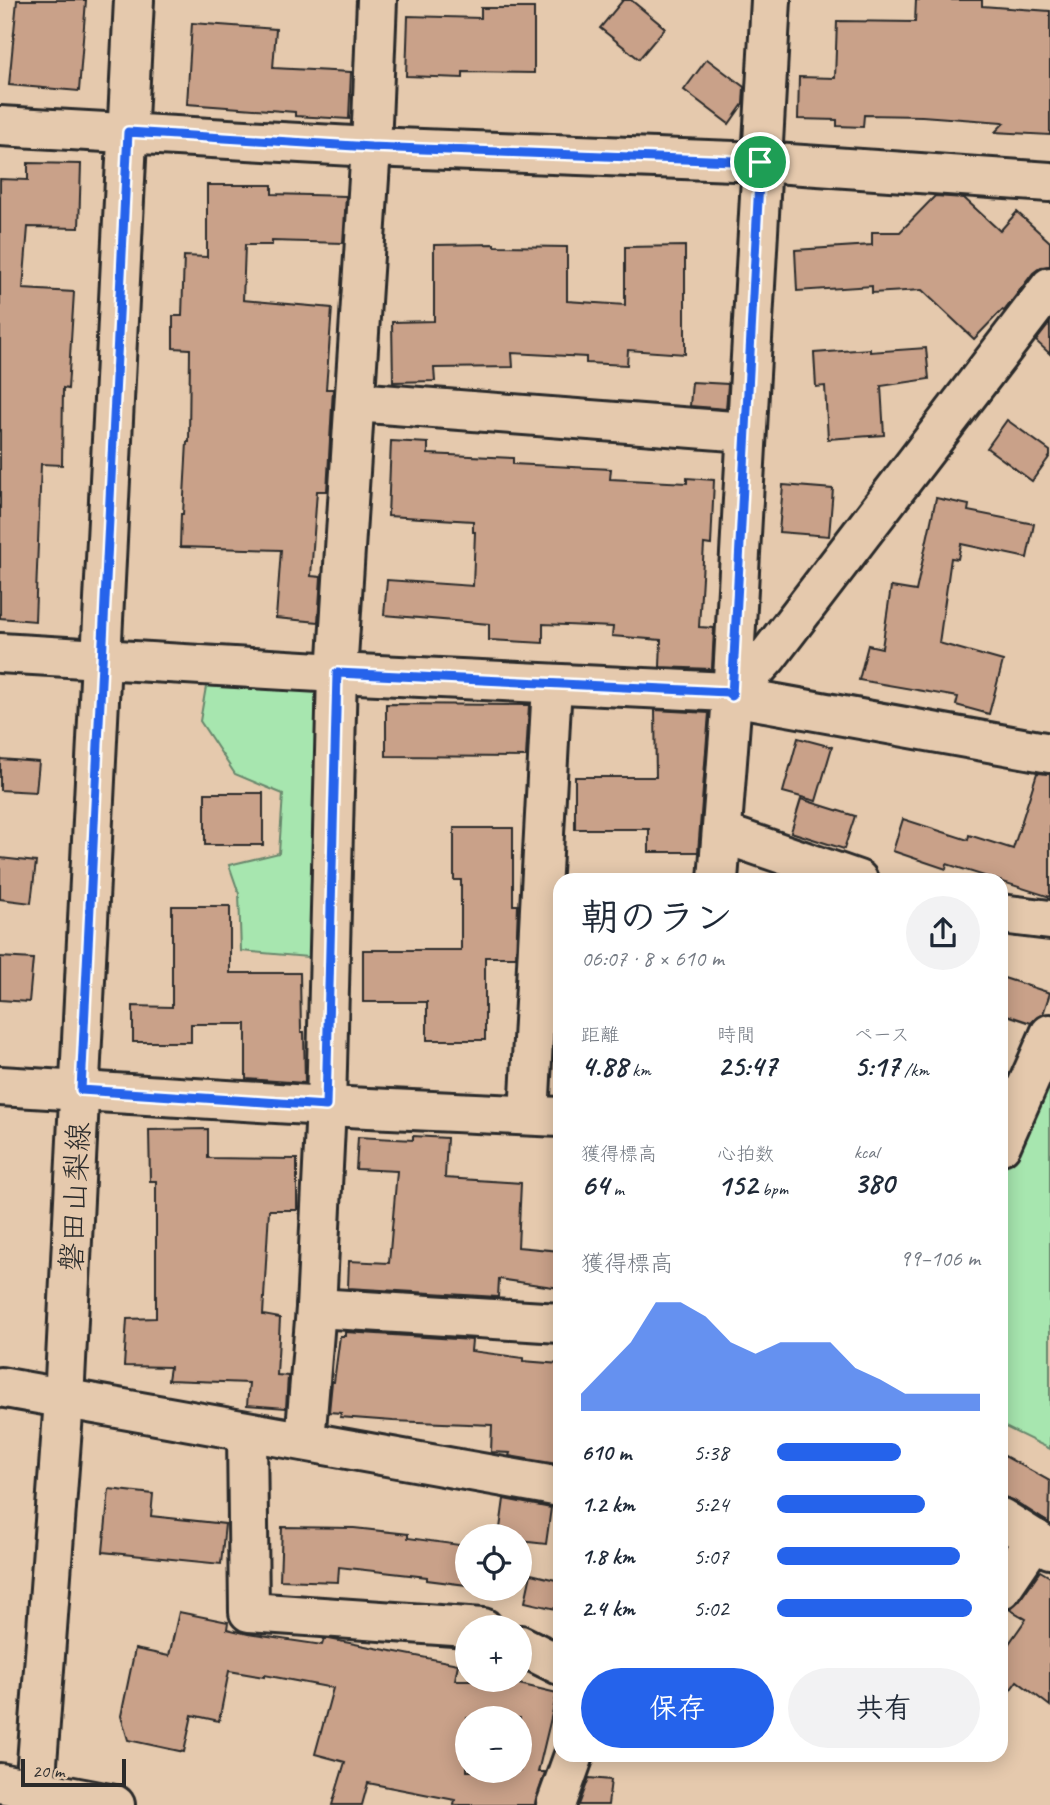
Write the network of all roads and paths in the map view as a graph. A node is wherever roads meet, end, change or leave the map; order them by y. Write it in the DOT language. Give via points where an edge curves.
graph roads {
  1 [pos="134,0"];
  2 [pos="377,0"];
  3 [pos="771,0"];
  4 [pos="0,126"];
  5 [pos="128,132"];
  6 [pos="371,147"];
  7 [pos="760,162"];
  8 [pos="1050,182"];
  9 [pos="1050,286"];
  10 [pos="355,402"];
  11 [pos="746,432"];
  12 [pos="0,653"];
  13 [pos="103,658"];
  14 [pos="337,673"];
  15 [pos="552,684"];
  16 [pos="732,696"];
  17 [pos="1050,753"];
  18 [pos="722,833"];
  19 [pos="719,873"];
  20 [pos="838,873"];
  21 [pos="1008,915"];
  22 [pos="1050,920"];
  23 [pos="1050,1034"];
  24 [pos="0,1086"];
  25 [pos="81,1090"];
  26 [pos="326,1106"];
  27 [pos="545,1116"];
  28 [pos="1008,1129"];
  29 [pos="316,1308"];
  30 [pos="553,1324"];
  31 [pos="0,1387"];
  32 [pos="64,1400"];
  33 [pos="247,1433"];
  34 [pos="305,1440"];
  35 [pos="553,1486"];
  36 [pos="1008,1522"];
  37 [pos="1043,1544"];
  38 [pos="1008,1582"];
  39 [pos="455,1626"];
  40 [pos="532,1652"];
  41 [pos="553,1662"];
  42 [pos="571,1762"];
  43 [pos="22,1793"];
  44 [pos="115,1805"];
  45 [pos="556,1805"];
  1 -- 5 [label="street, 磐田山梨線"];
  2 -- 6 [label="street"];
  3 -- 7 [label="street"];
  4 -- 5 [label="street"];
  5 -- 6 [label="street"];
  5 -- 13 [label="street, 磐田山梨線"];
  6 -- 7 [label="street"];
  6 -- 10 [label="street"];
  7 -- 8 [label="street"];
  7 -- 11 [label="street"];
  9 -- 16 [label="street" via="768,656"];
  10 -- 11 [label="street"];
  10 -- 14 [label="street"];
  11 -- 16 [label="street"];
  12 -- 13 [label="street"];
  13 -- 14 [label="street"];
  13 -- 25 [label="street, 磐田山梨線"];
  14 -- 15 [label="street"];
  14 -- 26 [label="street"];
  15 -- 16 [label="street" via="727,692"];
  15 -- 27 [label="street"];
  16 -- 17 [label="street"];
  16 -- 18 [label="street"];
  18 -- 19 [label="street"];
  18 -- 20 [label="street"];
  21 -- 22 [label="street"];
  23 -- 28 [label="street"];
  24 -- 25 [label="street"];
  25 -- 26 [label="street"];
  25 -- 32 [label="street, 磐田山梨線"];
  26 -- 27 [label="street"];
  26 -- 29 [label="street"];
  29 -- 30 [label="street"];
  29 -- 34 [label="street"];
  31 -- 32 [label="street"];
  32 -- 33 [label="street"];
  32 -- 43 [label="street, 磐田山梨線"];
  33 -- 34 [label="street"];
  33 -- 39 [label="street" via="248,1612"];
  34 -- 35 [label="street"];
  36 -- 37 [label="street"];
  37 -- 38 [label="street"];
  40 -- 41 [label="street"];
  42 -- 45 [label="street"];
  43 -- 44 [label="street"];
}
